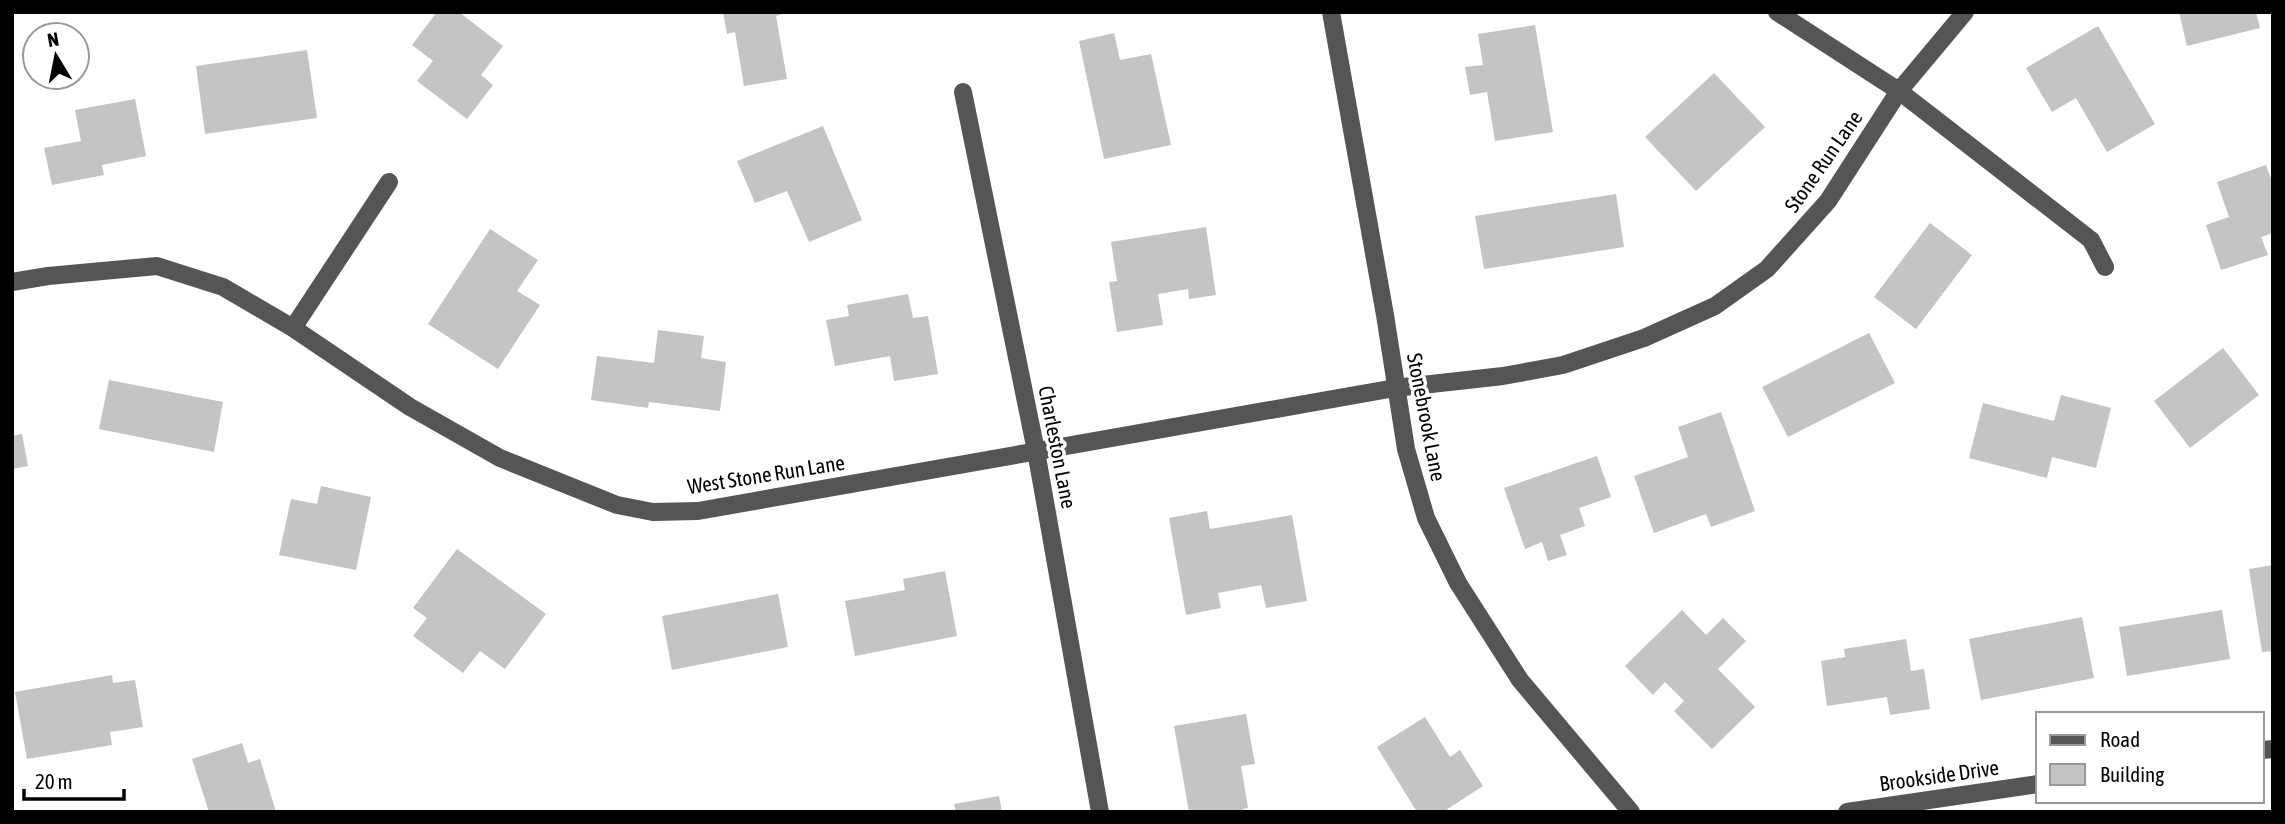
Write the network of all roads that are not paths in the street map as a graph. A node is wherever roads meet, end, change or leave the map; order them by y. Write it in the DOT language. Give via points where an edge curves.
graph roads {
  1 [pos="1331,12"];
  2 [pos="1777,12"];
  3 [pos="1965,12"];
  4 [pos="1899,91"];
  5 [pos="963,92"];
  6 [pos="389,183"];
  7 [pos="2105,267"];
  8 [pos="12,282"];
  9 [pos="293,328"];
  10 [pos="1497,376"];
  11 [pos="1395,388"];
  12 [pos="1036,451"];
  13 [pos="2036,783"];
  14 [pos="1100,812"];
  15 [pos="1631,812"];
  16 [pos="1847,812"];
  1 -- 11 [label="street, Stonebrook Lane"];
  2 -- 4 [label="street"];
  3 -- 4 [label="street, Stone Run Lane"];
  4 -- 7 [label="street" via="2091,240"];
  4 -- 10 [label="street, Stone Run Lane" via="1828,201 1767,270 1715,306 1644,338 1563,365"];
  5 -- 12 [label="street, Charleston Lane"];
  6 -- 9 [label="street"];
  8 -- 9 [label="street, West Stone Run Lane" via="157,266 223,287"];
  9 -- 12 [label="street, West Stone Run Lane" via="410,407 500,458 617,505 653,512 698,511"];
  10 -- 11 [label="street, West Stone Run Lane"];
  11 -- 12 [label="street, West Stone Run Lane"];
  11 -- 15 [label="street, Stonebrook Lane" via="1426,518 1458,583 1520,680"];
  12 -- 14 [label="street, Charleston Lane"];
  13 -- 16 [label="street, Brookside Drive"];
}
